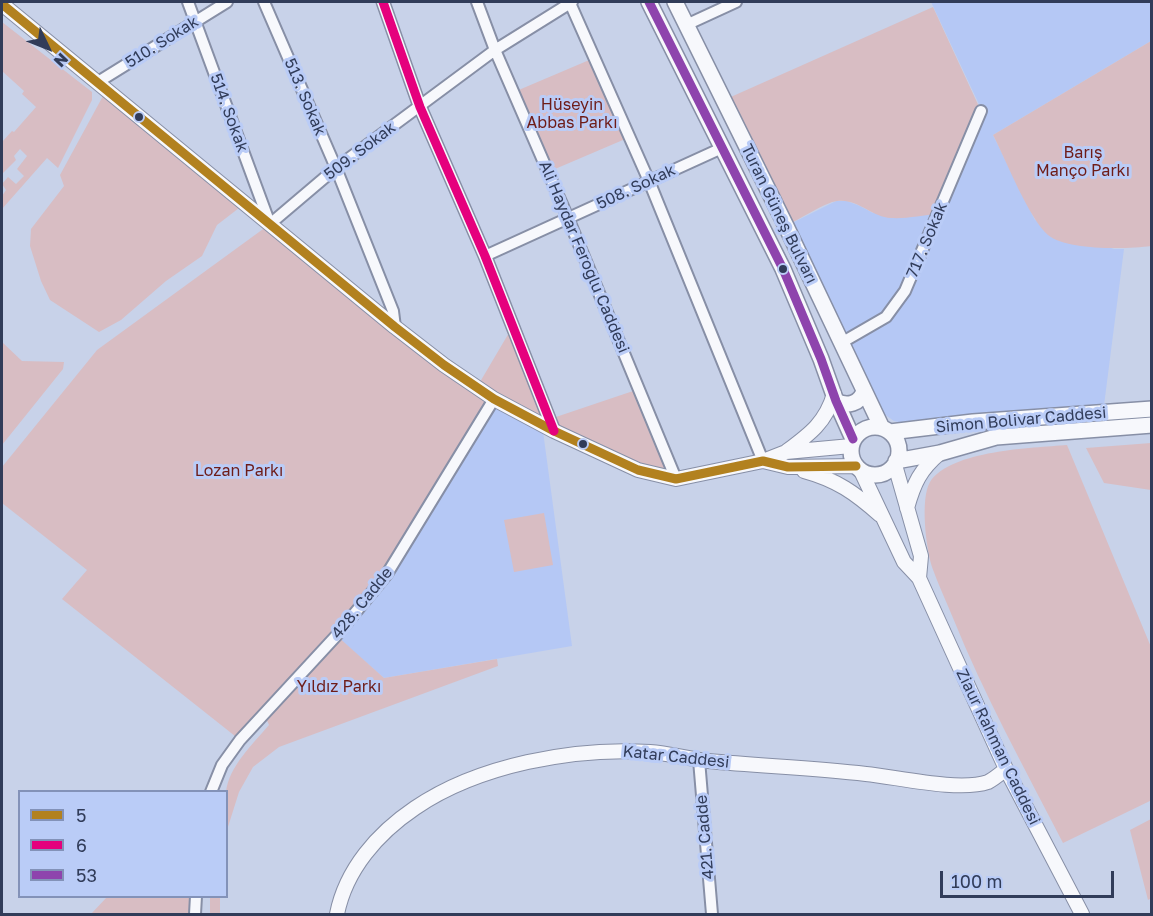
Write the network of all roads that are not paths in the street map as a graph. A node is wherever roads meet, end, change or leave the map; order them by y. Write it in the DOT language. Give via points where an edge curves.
graph roads {
  1 [pos="188,2"];
  2 [pos="227,2"];
  3 [pos="264,2"];
  4 [pos="383,2"];
  5 [pos="477,2"];
  6 [pos="571,2"];
  7 [pos="649,2"];
  8 [pos="675,2"];
  9 [pos="736,2"];
  10 [pos="2,4"];
  11 [pos="196,21"];
  12 [pos="686,25"];
  13 [pos="495,50"];
  14 [pos="98,82"];
  15 [pos="420,107"];
  16 [pos="981,111"];
  17 [pos="722,148"];
  18 [pos="336,168"];
  19 [pos="649,181"];
  20 [pos="568,218"];
  21 [pos="270,224"];
  22 [pos="485,256"];
  23 [pos="395,327"];
  24 [pos="841,343"];
  25 [pos="864,391"];
  26 [pos="835,398"];
  27 [pos="494,399"];
  28 [pos="1152,409"];
  29 [pos="1152,425"];
  30 [pos="886,430"];
  31 [pos="554,431"];
  32 [pos="852,442"];
  33 [pos="786,452"];
  34 [pos="940,453"];
  35 [pos="763,461"];
  36 [pos="895,463"];
  37 [pos="788,467"];
  38 [pos="859,469"];
  39 [pos="676,479"];
  40 [pos="907,510"];
  41 [pos="884,519"];
  42 [pos="919,578"];
  43 [pos="699,760"];
  44 [pos="1006,769"];
  45 [pos="213,790"];
  46 [pos="196,898"];
  47 [pos="195,915"];
  48 [pos="338,915"];
  49 [pos="712,915"];
  50 [pos="1082,915"];
  1 -- 11 [label="street, 514. Sokak"];
  2 -- 11 [label="street, 510. Sokak"];
  3 -- 18 [label="street, 513. Sokak"];
  4 -- 15 [label="street"];
  5 -- 13 [label="street, Ali Haydar Feroğlu Caddesi"];
  6 -- 13 [label="street, 509. Sokak"];
  6 -- 19 [label="street"];
  7 -- 17 [label="main road, Turan Güneş Bulvarı"];
  8 -- 12 [label="main road, Turan Güneş Bulvarı"];
  9 -- 12 [label="street"];
  10 -- 14 [label="main road"];
  11 -- 14 [label="street, 510. Sokak"];
  11 -- 21 [label="street, 514. Sokak"];
  12 -- 24 [label="main road, Turan Güneş Bulvarı"];
  13 -- 15 [label="street, 509. Sokak"];
  13 -- 20 [label="street, Ali Haydar Feroğlu Caddesi"];
  14 -- 21 [label="main road"];
  15 -- 18 [label="street, 509. Sokak"];
  15 -- 22 [label="street"];
  16 -- 24 [label="street, 717. Sokak" via="904,291 886,317"];
  17 -- 19 [label="street, 508. Sokak"];
  17 -- 26 [label="main road, Turan Güneş Bulvarı" via="783,269"];
  18 -- 21 [label="street, 509. Sokak"];
  18 -- 23 [label="street, 513. Sokak" via="393,311"];
  19 -- 20 [label="street, 508. Sokak"];
  19 -- 35 [label="street"];
  20 -- 22 [label="street, 508. Sokak"];
  20 -- 39 [label="street, Ali Haydar Feroğlu Caddesi"];
  21 -- 23 [label="main road"];
  22 -- 31 [label="street"];
  23 -- 27 [label="main road"];
  24 -- 25 [label="main road, Turan Güneş Bulvarı"];
  25 -- 26 [label="main road" via="850,405"];
  25 -- 30 [label="main road, Turan Güneş Bulvarı"];
  26 -- 32 [label="main road, Turan Güneş Bulvarı"];
  26 -- 33 [label="main road" via="819,425"];
  27 -- 31 [label="main road"];
  27 -- 45 [label="street, 428. Cadde" via="387,574 240,740 222,765"];
  28 -- 30 [label="main road, Simon Bolivar Caddesi"];
  29 -- 34 [label="main road, Simon Bolivar Caddesi" via="996,437"];
  30 -- 32 [label="main road" via="866,428"];
  30 -- 36 [label="main road" via="898,443"];
  31 -- 39 [label="main road" via="638,470"];
  32 -- 33 [label="main road"];
  32 -- 38 [label="main road" via="850,453"];
  33 -- 35 [label="main road"];
  34 -- 36 [label="main road, Simon Bolivar Caddesi"];
  34 -- 40 [label="main road" via="913,486"];
  35 -- 37 [label="main road"];
  35 -- 39 [label="main road"];
  36 -- 38 [label="main road" via="890,470 876,475"];
  36 -- 40 [label="main road, Ziaur Rahman Caddesi"];
  37 -- 38 [label="main road"];
  37 -- 41 [label="main road" via="845,486"];
  38 -- 41 [label="main road, Ziaur Rahman Caddesi"];
  40 -- 42 [label="main road, Ziaur Rahman Caddesi" via="921,556"];
  41 -- 42 [label="main road, Ziaur Rahman Caddesi" via="904,562"];
  42 -- 44 [label="main road, Ziaur Rahman Caddesi"];
  43 -- 44 [label="main road, Katar Caddesi" via="965,785 988,782"];
  43 -- 48 [label="main road, Katar Caddesi" via="652,752 606,751 562,756 469,779 407,813 375,841 352,872"];
  43 -- 49 [label="street, 421. Cadde"];
  44 -- 50 [label="main road, Ziaur Rahman Caddesi"];
  46 -- 47 [label="street"];
}
